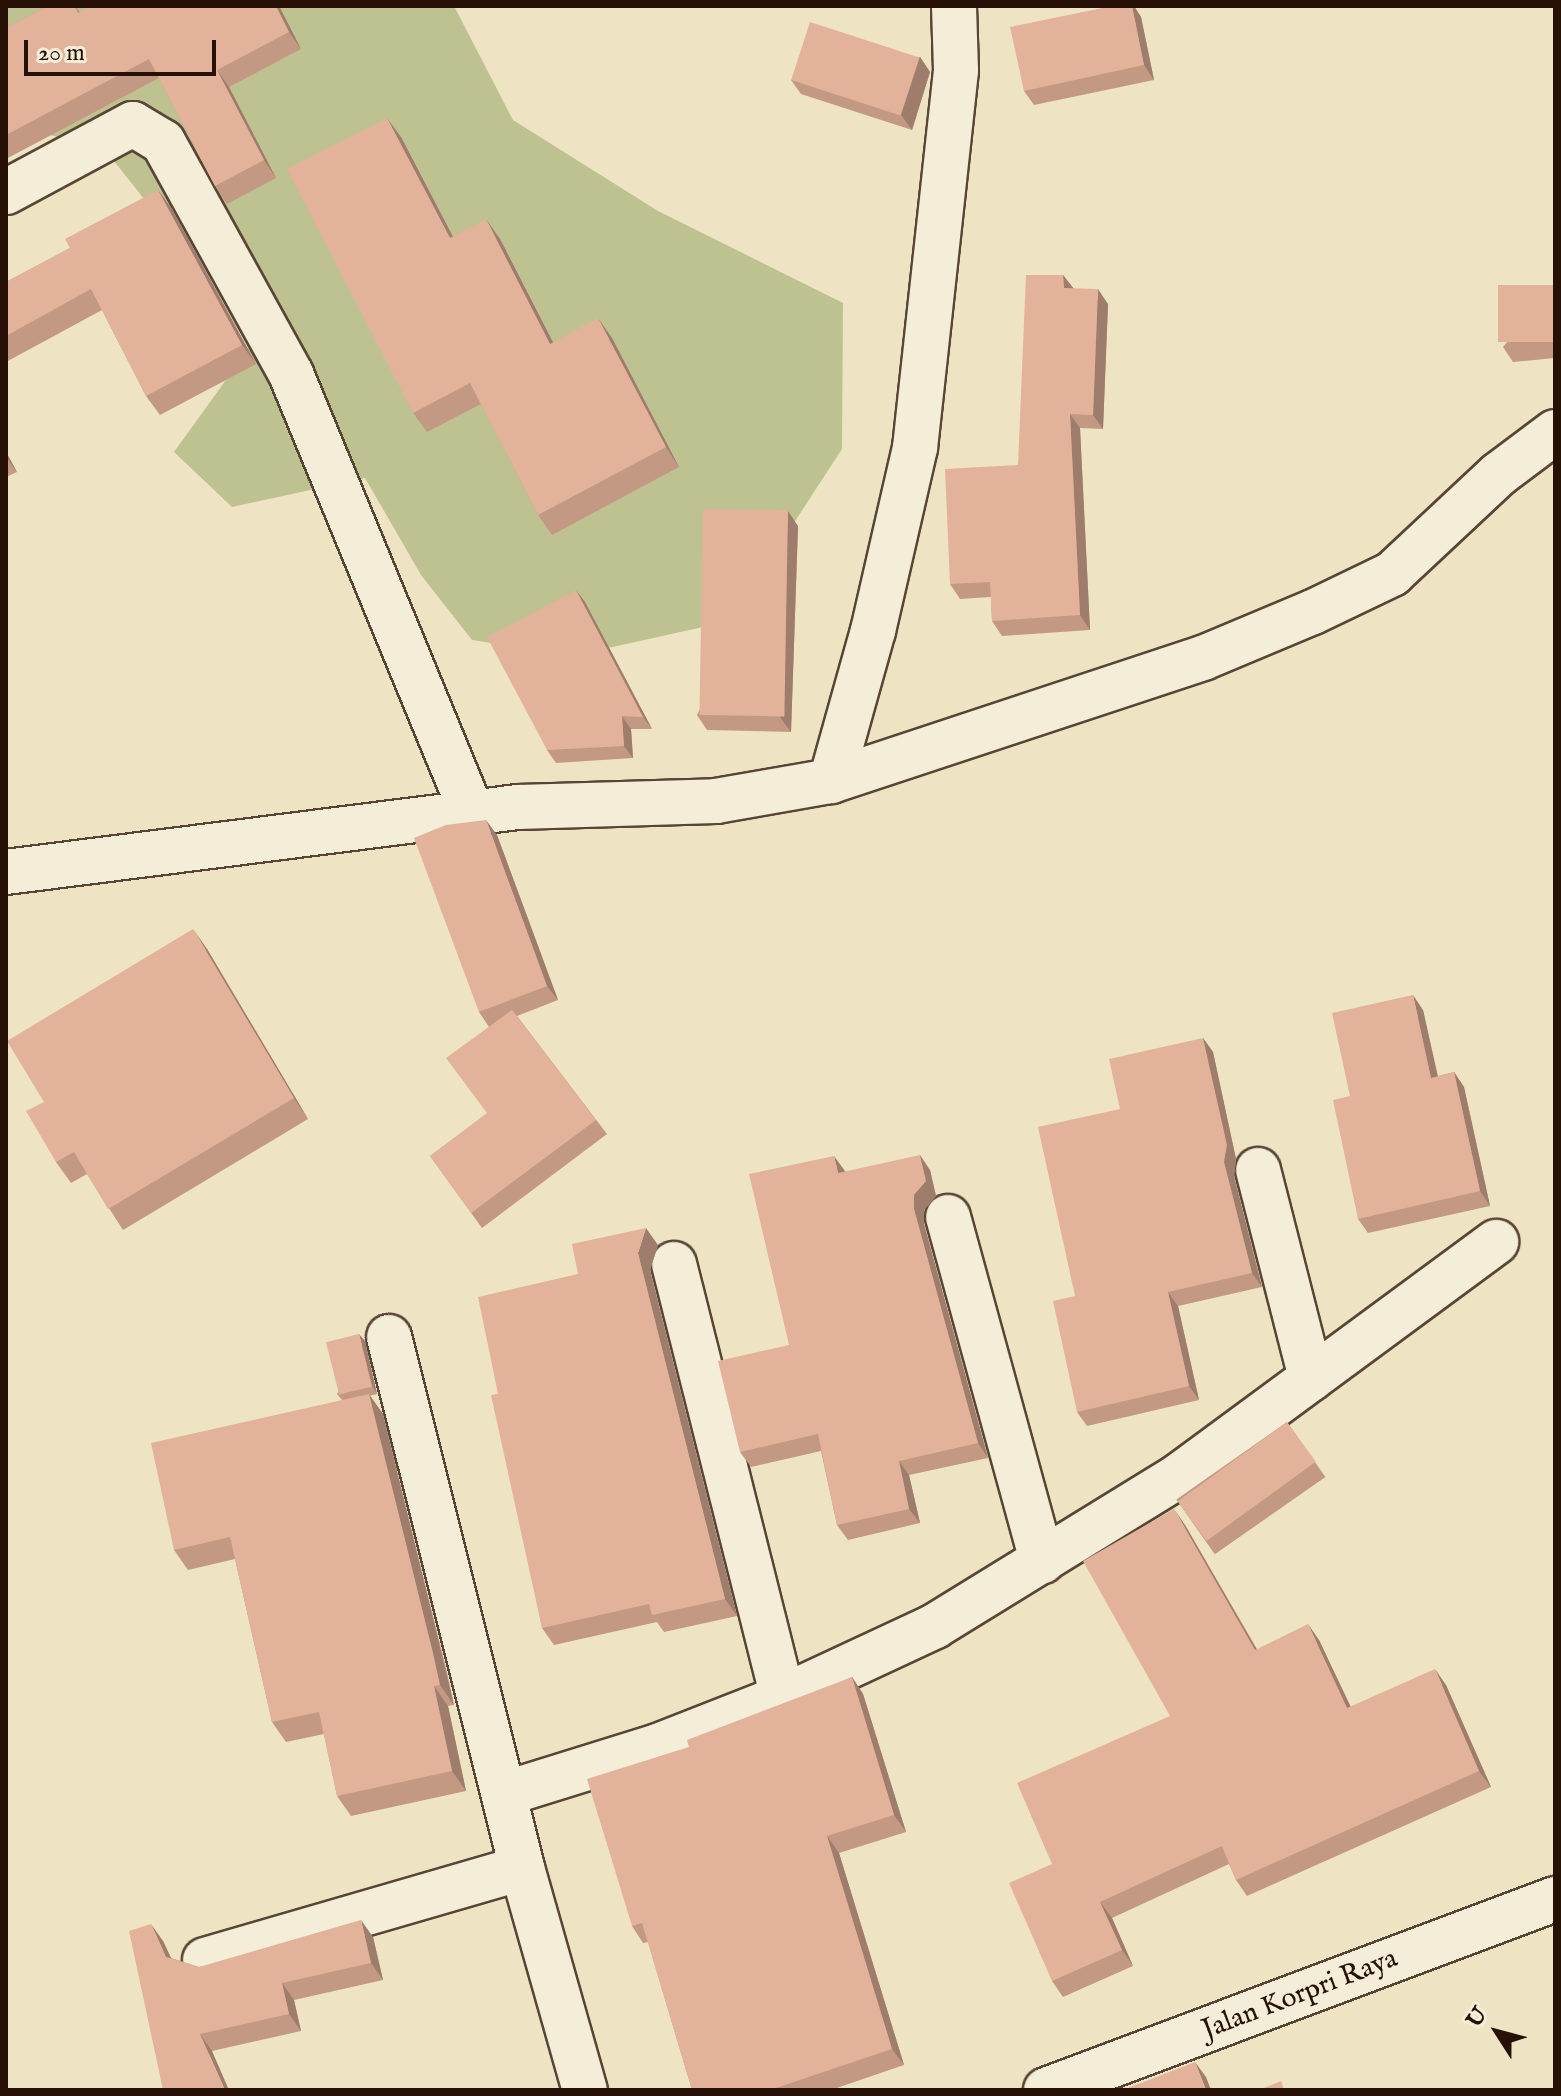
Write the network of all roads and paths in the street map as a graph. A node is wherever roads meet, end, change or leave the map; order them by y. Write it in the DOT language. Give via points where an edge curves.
graph roads {
  1 [pos="954,6"];
  2 [pos="6,192"];
  3 [pos="1555,432"];
  4 [pos="831,781"];
  5 [pos="472,813"];
  6 [pos="6,872"];
  7 [pos="1258,1170"];
  8 [pos="948,1217"];
  9 [pos="1496,1242"];
  10 [pos="674,1264"];
  11 [pos="389,1337"];
  12 [pos="1311,1378"];
  13 [pos="1042,1561"];
  14 [pos="783,1697"];
  15 [pos="507,1793"];
  16 [pos="522,1868"];
  17 [pos="1555,1899"];
  18 [pos="205,1960"];
  19 [pos="585,2090"];
  20 [pos="1046,2090"];
  1 -- 4 [label="street" via="956,70 915,448 873,631"];
  2 -- 5 [label="street" via="133,124 163,142 291,374"];
  3 -- 4 [label="street" via="1499,474 1392,574 1203,658"];
  4 -- 5 [label="street" via="716,801"];
  5 -- 6 [label="street"];
  7 -- 12 [label="street"];
  8 -- 13 [label="street"];
  9 -- 12 [label="street"];
  10 -- 14 [label="street"];
  11 -- 15 [label="street"];
  12 -- 13 [label="street" via="1180,1475"];
  13 -- 14 [label="street" via="935,1626"];
  14 -- 15 [label="street" via="658,1746"];
  15 -- 16 [label="street"];
  16 -- 18 [label="street"];
  16 -- 19 [label="street"];
  17 -- 20 [label="street, Jalan Korpri Raya"];
}
